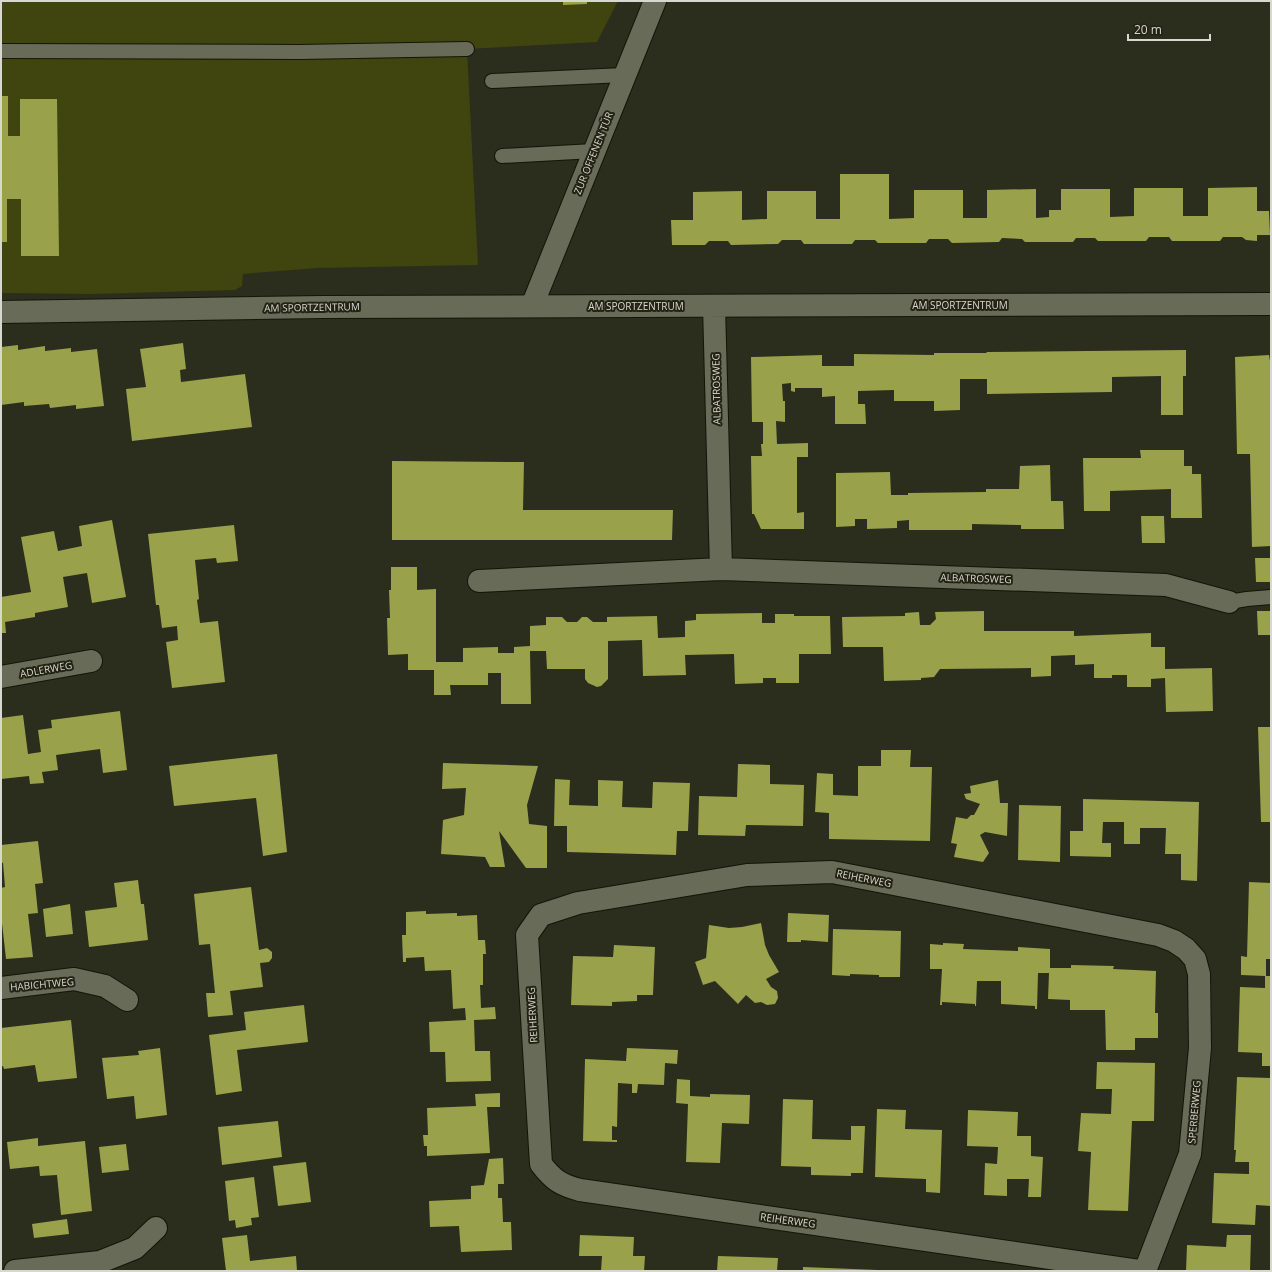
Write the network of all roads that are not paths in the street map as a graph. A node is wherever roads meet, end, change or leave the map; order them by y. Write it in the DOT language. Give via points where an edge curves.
graph roads {
  1 [pos="655,1"];
  2 [pos="467,49"];
  3 [pos="1,51"];
  4 [pos="624,75"];
  5 [pos="492,81"];
  6 [pos="594,151"];
  7 [pos="502,156"];
  8 [pos="1271,304"];
  9 [pos="532,306"];
  10 [pos="714,306"];
  11 [pos="1,312"];
  12 [pos="721,569"];
  13 [pos="479,581"];
  14 [pos="1271,598"];
  15 [pos="1229,602"];
  16 [pos="91,662"];
  17 [pos="1,677"];
  18 [pos="1186,949"];
  19 [pos="1,988"];
  20 [pos="127,1000"];
  21 [pos="156,1228"];
  22 [pos="15,1271"];
  23 [pos="1139,1271"];
  24 [pos="1145,1271"];
  1 -- 4 [label="street, ZUR OFFENEN TÜR"];
  2 -- 3 [label="lane" via="299,52"];
  4 -- 5 [label="lane"];
  4 -- 6 [label="street, ZUR OFFENEN TÜR"];
  6 -- 7 [label="lane"];
  6 -- 9 [label="street, ZUR OFFENEN TÜR"];
  8 -- 10 [label="street, AM SPORTZENTRUM"];
  9 -- 10 [label="street, AM SPORTZENTRUM"];
  9 -- 11 [label="street, AM SPORTZENTRUM"];
  10 -- 12 [label="street, ALBATROSWEG"];
  12 -- 13 [label="street, ALBATROSWEG"];
  12 -- 15 [label="street, ALBATROSWEG" via="1166,585"];
  14 -- 15 [label="lane"];
  16 -- 17 [label="street, ADLERWEG"];
  18 -- 23 [label="street, REIHERWEG" via="1158,935 832,872 747,875 578,904 541,915 527,935 541,1164 549,1175 564,1186"];
  18 -- 24 [label="street, SPERBERWEG" via="1195,959 1199,974 1200,1048 1190,1154"];
  19 -- 20 [label="street, HABICHTWEG" via="74,979 105,986"];
  21 -- 22 [label="street" via="135,1248 100,1262"];
}
